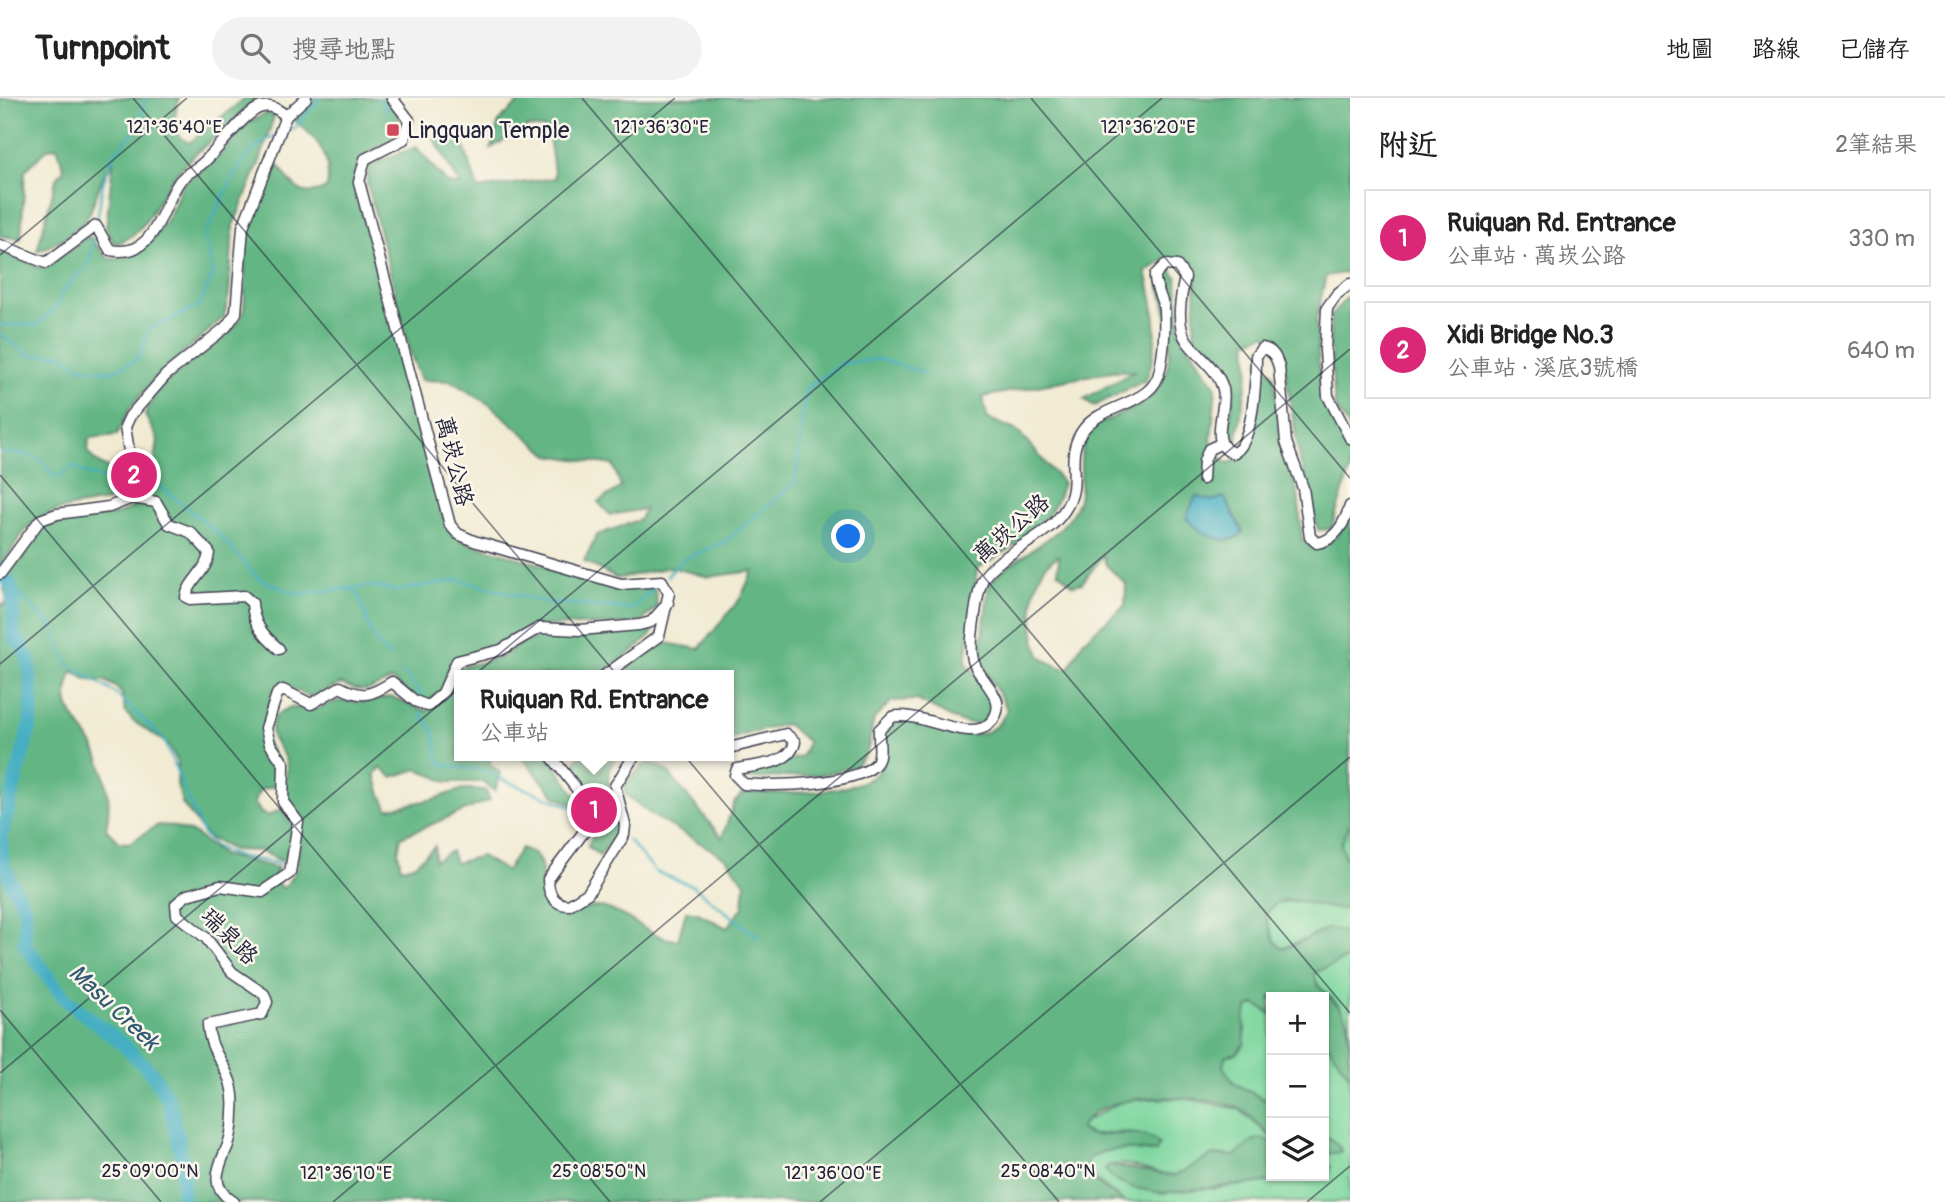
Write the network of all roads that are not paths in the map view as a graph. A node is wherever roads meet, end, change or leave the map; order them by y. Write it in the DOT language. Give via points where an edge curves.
graph roads {
  1 [pos="306,98"];
  2 [pos="391,98"];
  3 [pos="286,116"];
  4 [pos="0,245"];
  5 [pos="1350,284"];
  6 [pos="1350,438"];
  7 [pos="1220,444"];
  8 [pos="1203,479"];
  9 [pos="132,498"];
  10 [pos="1350,506"];
  11 [pos="0,574"];
  12 [pos="668,603"];
  13 [pos="279,649"];
  14 [pos="612,670"];
  15 [pos="734,747"];
  16 [pos="555,761"];
  17 [pos="631,761"];
  18 [pos="234,1202"];
  1 -- 3 [label="street"];
  2 -- 12 [label="street, 萬崁公路" via="409,120 407,135 400,143 367,156 359,181 450,525 474,541 621,584 657,579 667,587"];
  3 -- 4 [label="street" via="274,107 251,113 217,150 179,180 152,233 139,247 125,253 110,250 96,226 46,263"];
  3 -- 9 [label="street" via="243,227 236,313 226,327 166,375 125,427"];
  5 -- 6 [label="street" via="1326,308 1325,350 1328,396"];
  7 -- 8 [label="street" via="1209,449"];
  7 -- 10 [label="street" via="1233,453 1246,442 1257,380 1256,356 1262,348 1268,349 1279,366 1286,443 1303,488 1314,541 1331,538"];
  7 -- 15 [label="street, 萬崁公路" via="1223,388 1210,363 1183,334 1180,312 1185,276 1177,266 1165,265 1155,275 1164,332 1161,368 1155,381 1146,392 1095,419 1081,432 1074,453 1074,493 1067,508 982,582 972,655 998,705 991,722 972,729 938,726 914,715 892,717 879,730 879,757 872,768 796,785 744,784 736,775 737,769 789,754 795,742 786,734"];
  9 -- 11 [label="street" via="109,508 40,520"];
  9 -- 13 [label="street" via="156,502 169,524 190,532 209,552 208,563 186,597 244,596 252,603 261,634"];
  12 -- 14 [label="street" via="655,640"];
  12 -- 18 [label="street, 瑞泉路" via="651,622 580,630 539,628 501,650 457,661 443,693 428,706 415,702 392,682 362,697 340,687 311,704 283,690 277,694 266,728 270,744 284,764 283,802 298,822 290,873 262,892 220,886 187,895 175,909 206,938 232,972 264,994 267,1002 261,1014 208,1025 209,1039 235,1088 228,1144 218,1164 218,1184"];
  16 -- 17 [label="street" via="594,811 548,879 552,897 562,905 573,904 588,893 624,835 615,786"];
}
